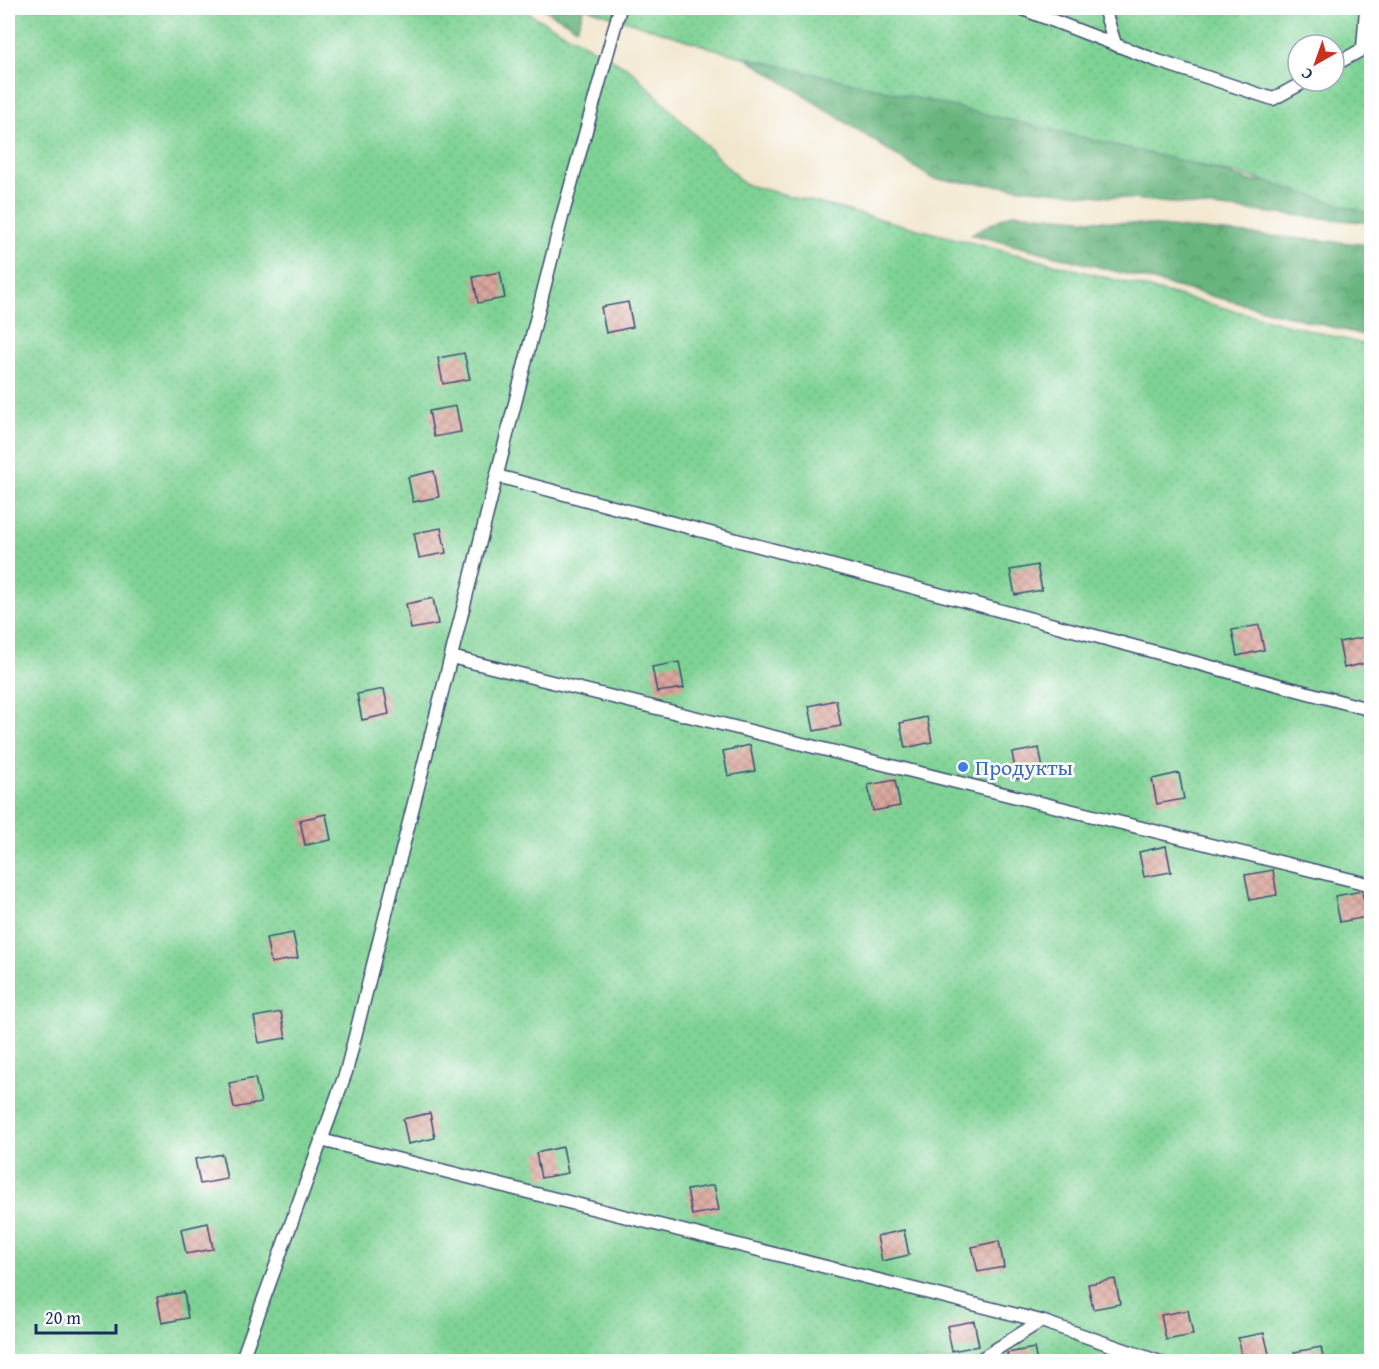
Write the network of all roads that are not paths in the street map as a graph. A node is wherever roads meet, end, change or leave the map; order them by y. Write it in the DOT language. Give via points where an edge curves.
graph roads {
  1 [pos="620,8"];
  2 [pos="1020,8"];
  3 [pos="1104,8"];
  4 [pos="1366,8"];
  5 [pos="1115,44"];
  6 [pos="1346,59"];
  7 [pos="1286,92"];
  8 [pos="497,476"];
  9 [pos="451,657"];
  10 [pos="1371,710"];
  11 [pos="1371,885"];
  12 [pos="321,1140"];
  13 [pos="1041,1321"];
  14 [pos="241,1362"];
  15 [pos="976,1362"];
  16 [pos="1161,1362"];
  1 -- 8 [label="lane"];
  2 -- 5 [label="lane"];
  3 -- 5 [label="lane"];
  4 -- 6 [label="lane" via="1364,49"];
  5 -- 7 [label="lane" via="1273,99"];
  8 -- 9 [label="lane"];
  8 -- 10 [label="lane"];
  9 -- 11 [label="lane"];
  9 -- 12 [label="lane" via="346,1072"];
  12 -- 13 [label="lane"];
  12 -- 14 [label="lane"];
  13 -- 15 [label="lane"];
  13 -- 16 [label="lane"];
}
